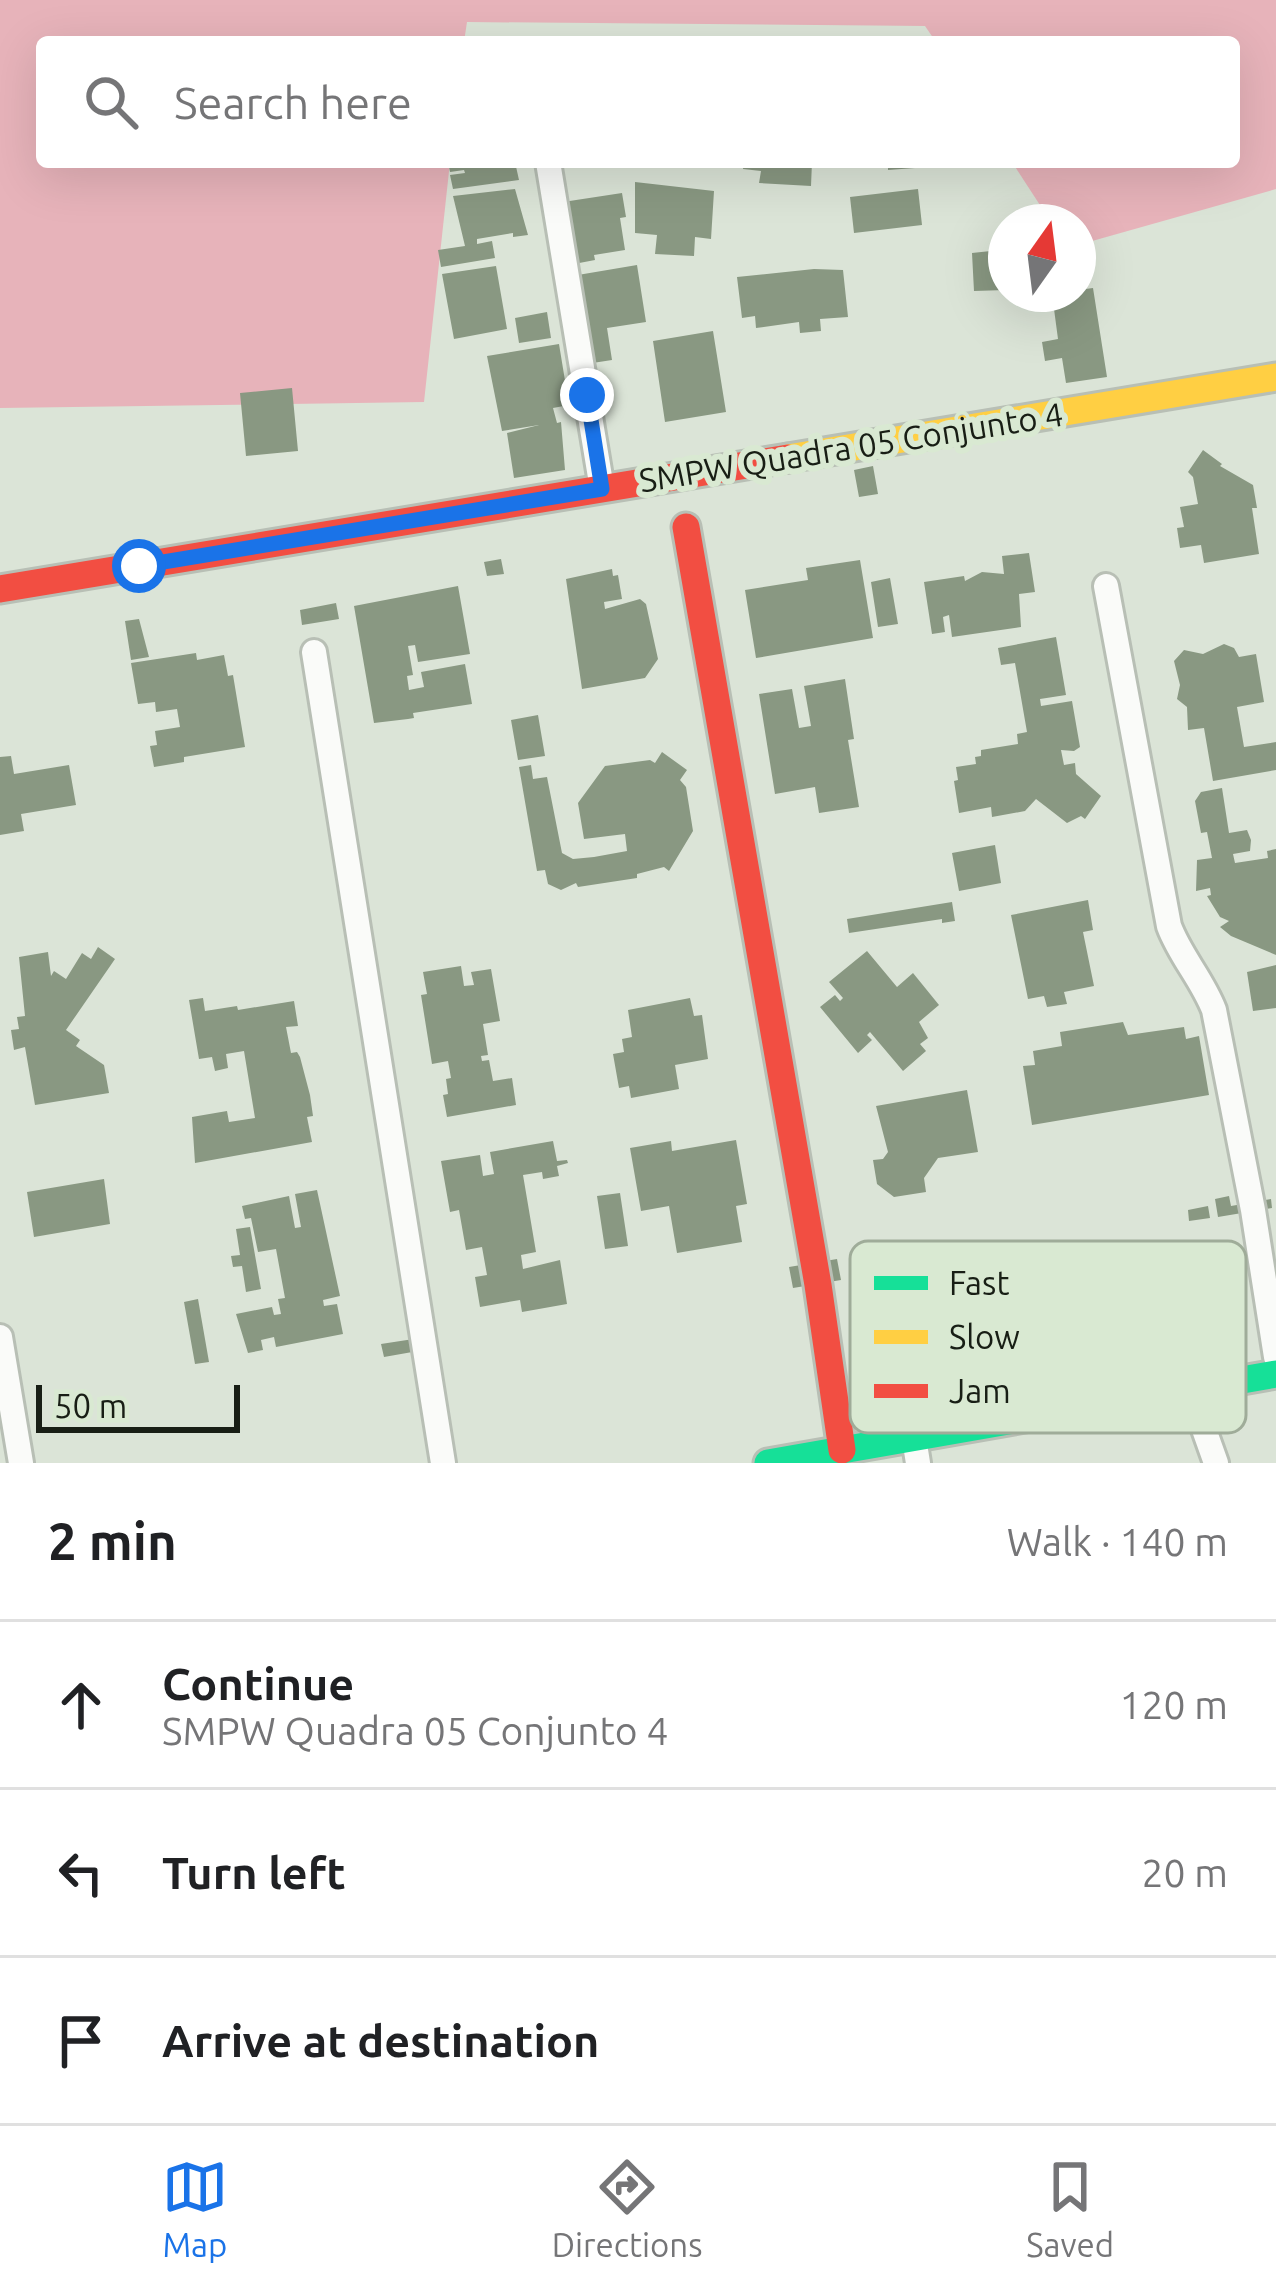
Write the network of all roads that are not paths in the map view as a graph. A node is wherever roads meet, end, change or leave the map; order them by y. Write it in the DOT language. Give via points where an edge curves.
graph roads {
  1 [pos="549,168"];
  2 [pos="1276,377"];
  3 [pos="602,489"];
  4 [pos="686,527"];
  5 [pos="1106,586"];
  6 [pos="0,589"];
  7 [pos="314,652"];
  8 [pos="0,1337"];
  9 [pos="1276,1358"];
  10 [pos="1276,1375"];
  11 [pos="1246,1380"];
  12 [pos="994,1433"];
  13 [pos="1205,1433"];
  14 [pos="842,1450"];
  15 [pos="916,1450"];
  16 [pos="21,1463"];
  17 [pos="443,1463"];
  18 [pos="768,1463"];
  19 [pos="1216,1463"];
  1 -- 3 [label="street"];
  2 -- 3 [label="street, SMPW Quadra 05 Conjunto 4"];
  3 -- 6 [label="street, SMPW Quadra 05 Conjunto 4"];
  4 -- 14 [label="street"];
  5 -- 9 [label="street" via="1169,926 1214,1010"];
  7 -- 17 [label="street"];
  8 -- 16 [label="street"];
  10 -- 11 [label="street"];
  12 -- 15 [label="street"];
  13 -- 19 [label="street"];
  14 -- 15 [label="street"];
  14 -- 18 [label="street"];
}
